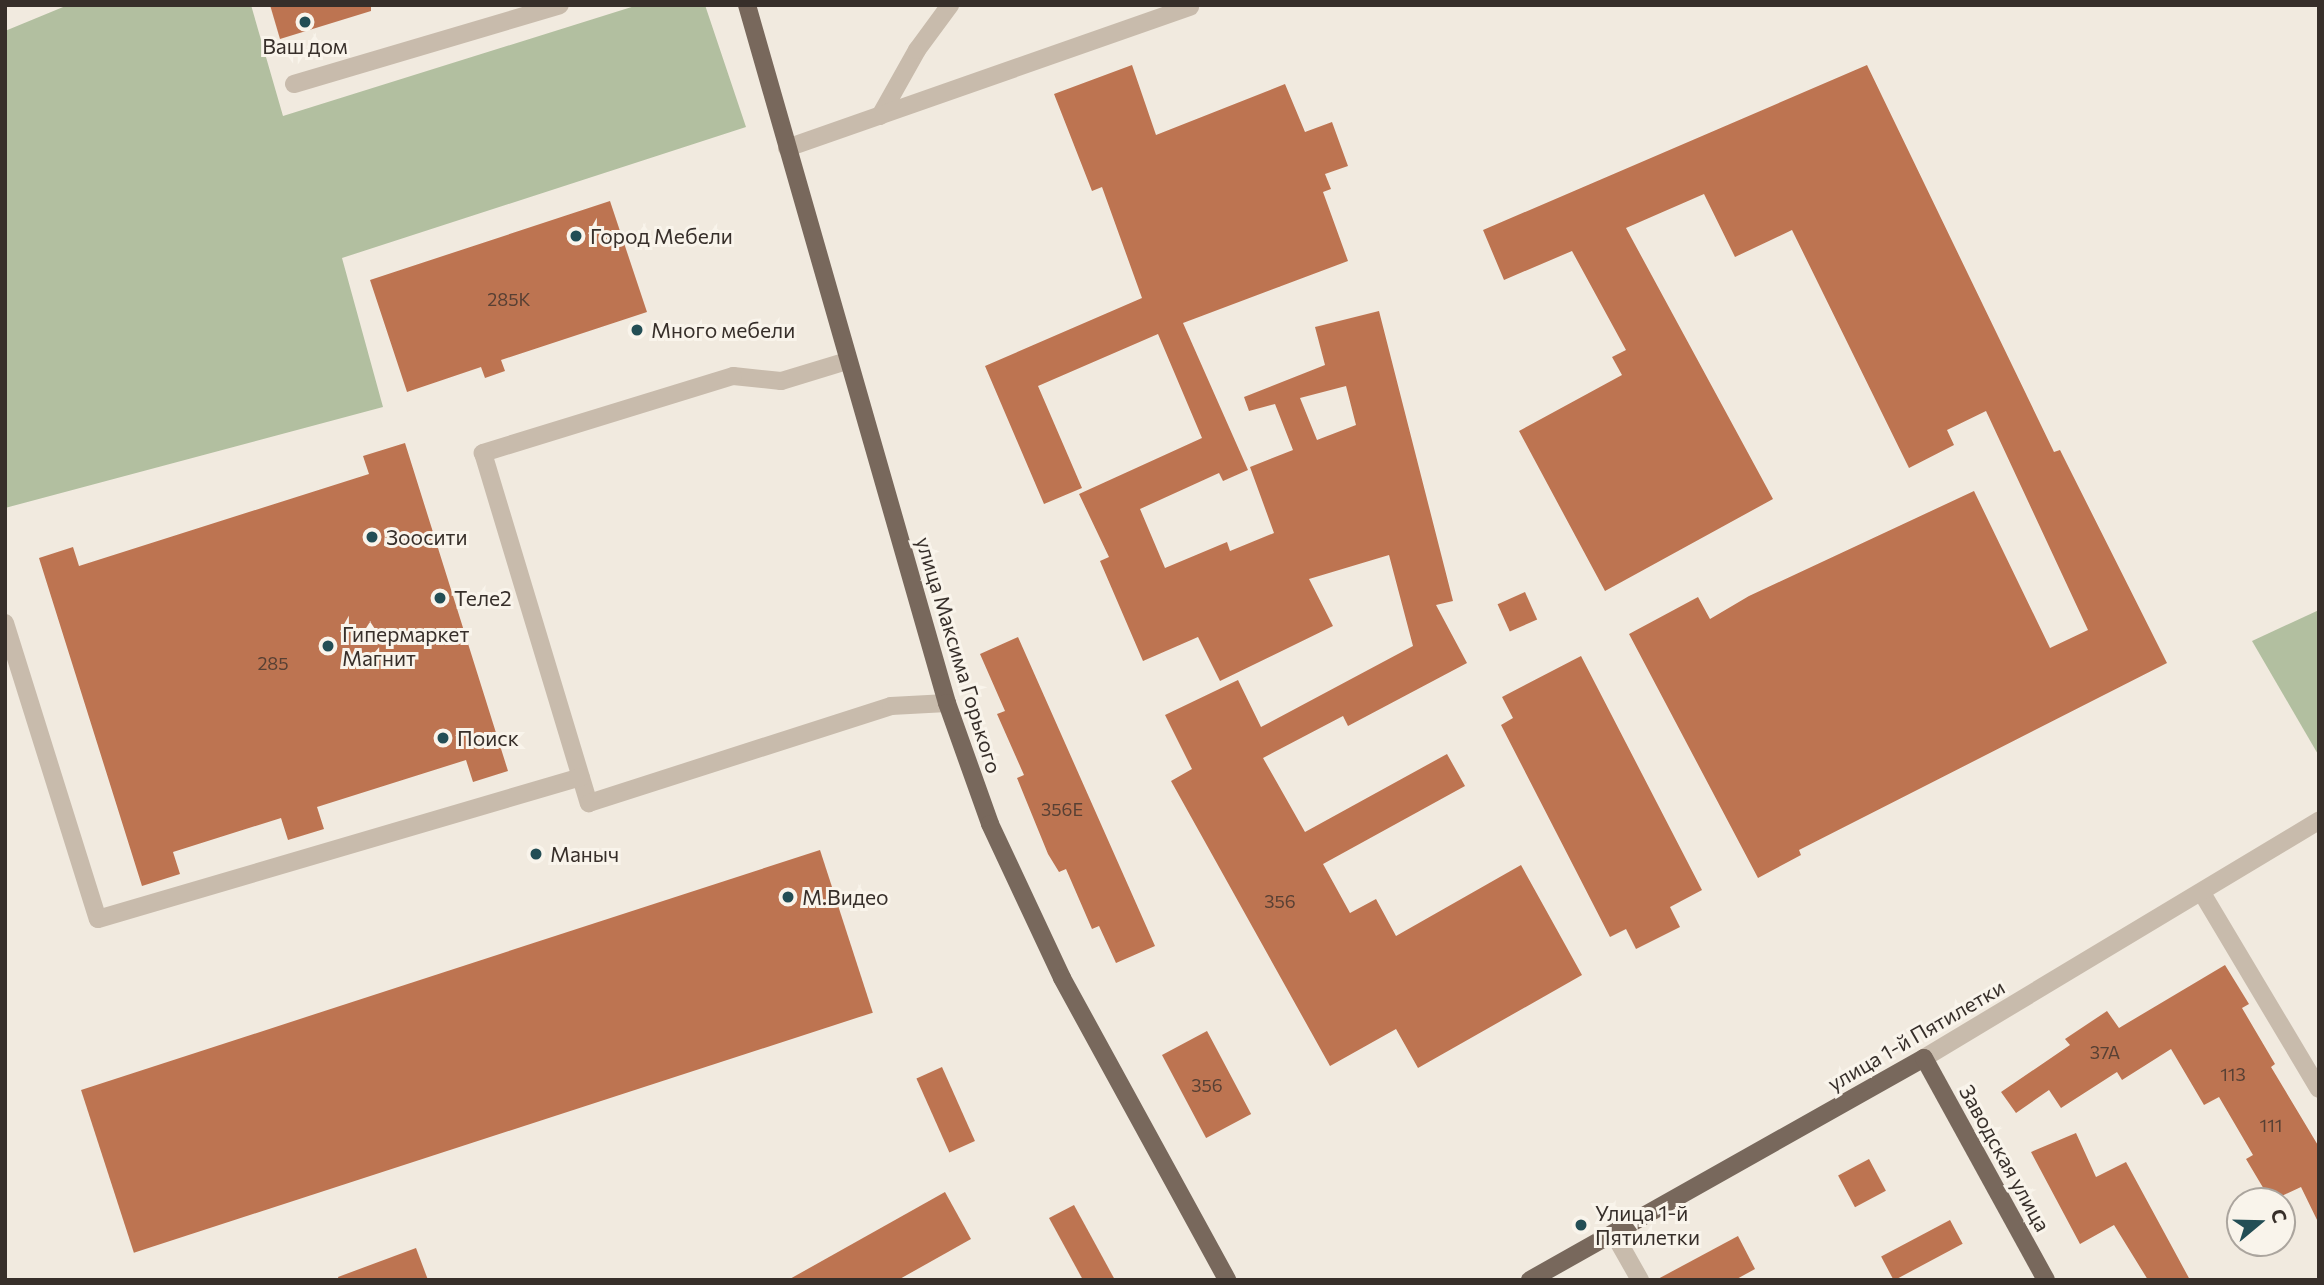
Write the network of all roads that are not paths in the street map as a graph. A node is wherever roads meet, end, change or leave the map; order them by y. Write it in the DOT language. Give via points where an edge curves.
graph roads {
  1 [pos="560,5"];
  2 [pos="747,5"];
  3 [pos="950,5"];
  4 [pos="1190,7"];
  5 [pos="294,84"];
  6 [pos="880,116"];
  7 [pos="787,148"];
  8 [pos="847,361"];
  9 [pos="5,623"];
  10 [pos="947,703"];
  11 [pos="581,777"];
  12 [pos="2319,821"];
  13 [pos="2202,893"];
  14 [pos="1924,1058"];
  15 [pos="2319,1089"];
  16 [pos="1614,1234"];
  17 [pos="1227,1280"];
  18 [pos="1530,1280"];
  19 [pos="1640,1280"];
  20 [pos="2046,1280"];
  1 -- 5 [label="street"];
  2 -- 7 [label="main road, улица Максима Горького"];
  3 -- 6 [label="street" via="917,50"];
  4 -- 6 [label="street"];
  6 -- 7 [label="street"];
  7 -- 8 [label="main road, улица Максима Горького"];
  8 -- 10 [label="main road, улица Максима Горького"];
  8 -- 11 [label="street" via="781,381 733,376 483,453"];
  9 -- 11 [label="street" via="98,919"];
  10 -- 11 [label="street" via="891,706 589,803"];
  10 -- 17 [label="main road, улица Максима Горького" via="990,824 1024,902"];
  12 -- 13 [label="street, улица 1-й Пятилетки"];
  13 -- 14 [label="street, улица 1-й Пятилетки"];
  13 -- 15 [label="street"];
  14 -- 16 [label="main road, улица 1-й Пятилетки"];
  14 -- 20 [label="main road, Заводская улица"];
  16 -- 18 [label="main road, улица 1-й Пятилетки"];
  16 -- 19 [label="street"];
}
